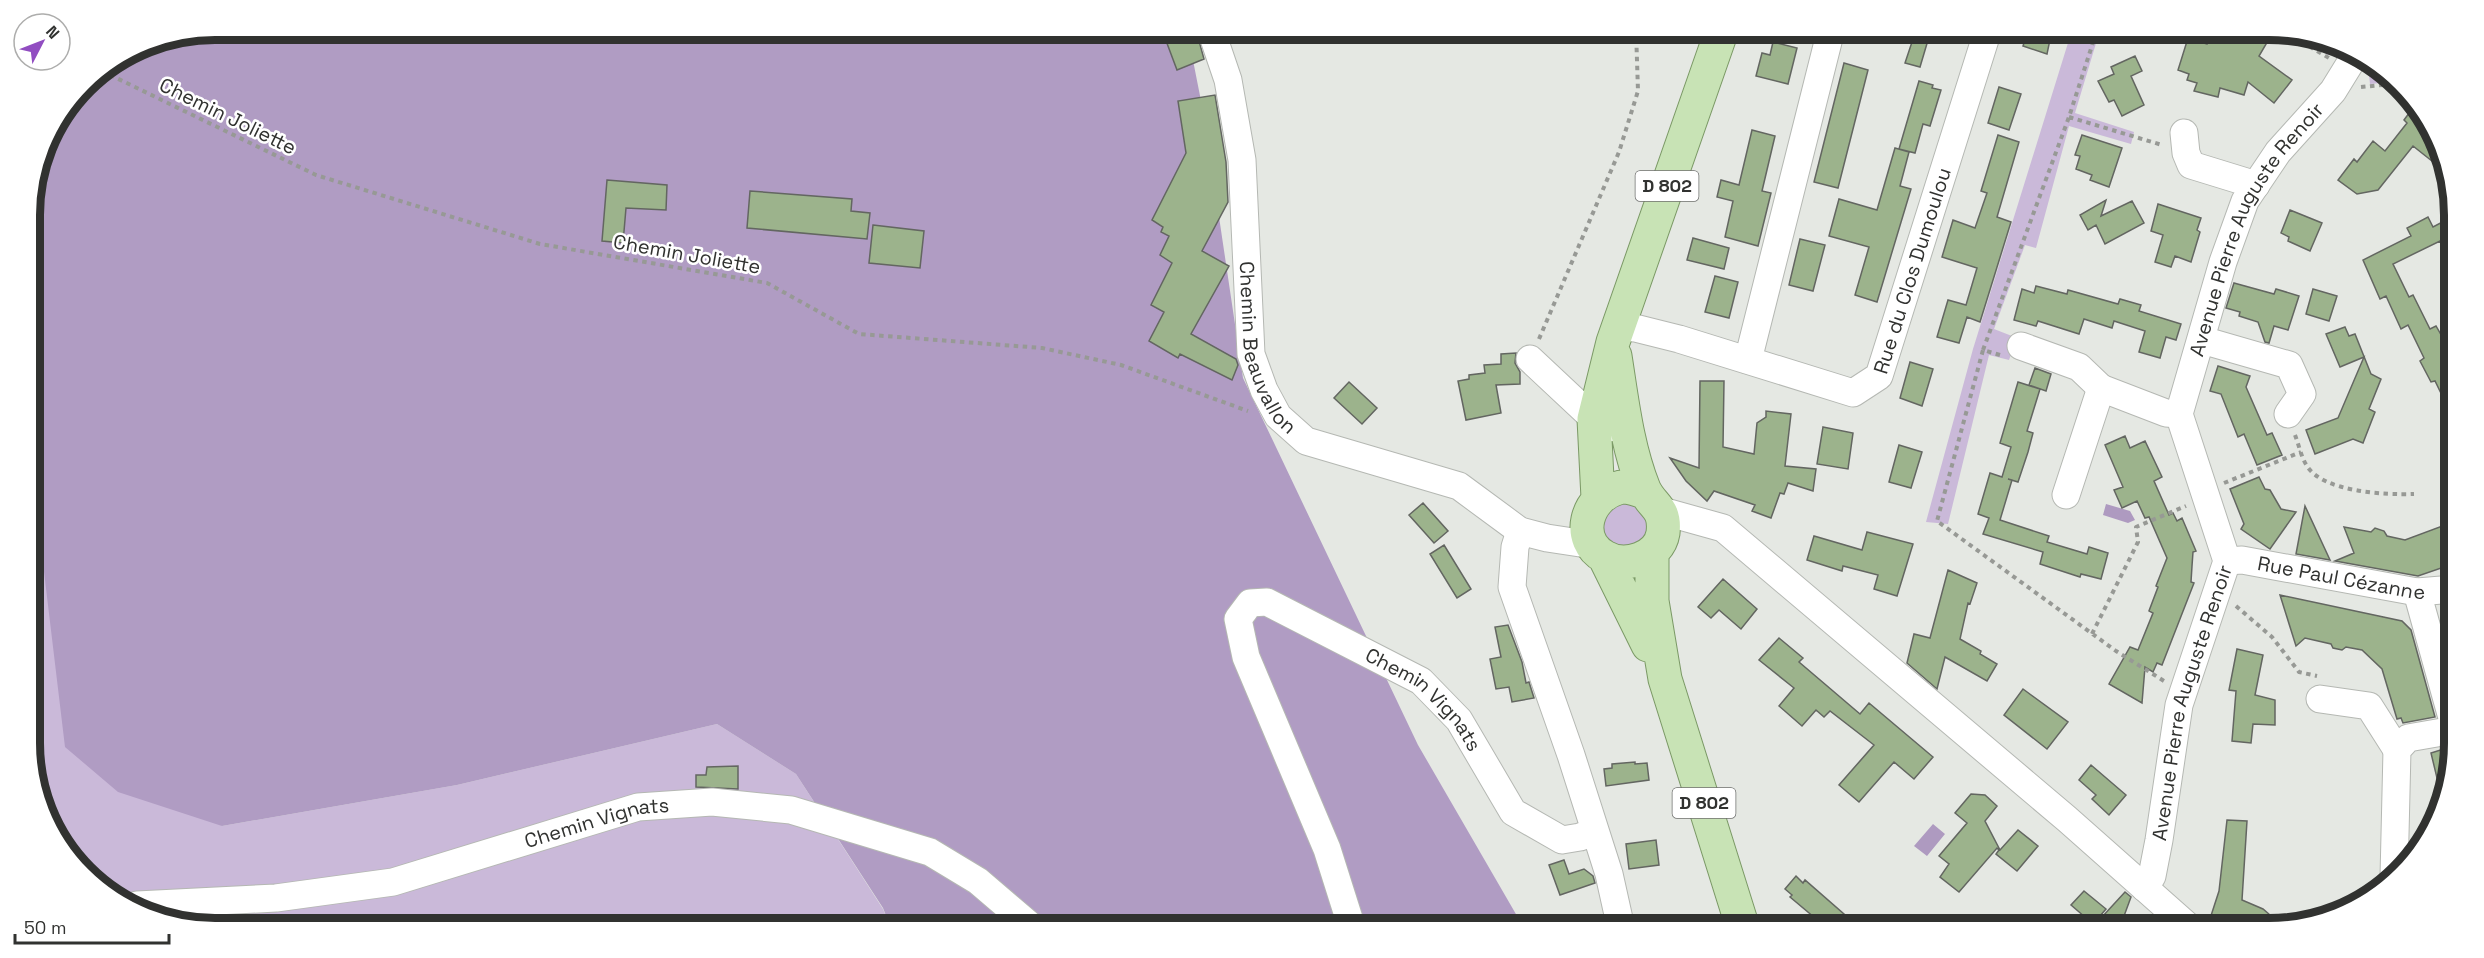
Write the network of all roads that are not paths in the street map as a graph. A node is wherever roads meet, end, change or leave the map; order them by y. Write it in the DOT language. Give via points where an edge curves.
graph roads {
  1 [pos="1214,40"];
  2 [pos="1718,40"];
  3 [pos="1828,40"];
  4 [pos="1985,40"];
  5 [pos="2344,58"];
  6 [pos="2185,143"];
  7 [pos="2256,185"];
  8 [pos="1615,335"];
  9 [pos="2202,340"];
  10 [pos="2021,346"];
  11 [pos="1530,359"];
  12 [pos="1748,360"];
  13 [pos="2101,388"];
  14 [pos="2179,414"];
  15 [pos="2288,414"];
  16 [pos="1594,419"];
  17 [pos="1629,439"];
  18 [pos="2066,495"];
  19 [pos="1593,505"];
  20 [pos="1655,523"];
  21 [pos="1528,533"];
  22 [pos="1599,551"];
  23 [pos="2227,561"];
  24 [pos="2444,590"];
  25 [pos="2417,592"];
  26 [pos="1665,679"];
  27 [pos="2444,688"];
  28 [pos="2320,699"];
  29 [pos="2444,732"];
  30 [pos="2397,750"];
  31 [pos="1594,832"];
  32 [pos="2394,864"];
  33 [pos="2145,888"];
  34 [pos="151,904"];
  35 [pos="1349,917"];
  36 [pos="1619,917"];
  37 [pos="1740,917"];
  38 [pos="2178,917"];
  39 [pos="1021,918"];
  1 -- 21 [label="street, Chemin Beauvallon" via="1228,80 1242,160 1251,354 1278,416 1306,441 1459,486"];
  2 -- 8 [label="main road, D 802"];
  3 -- 12 [label="street"];
  4 -- 12 [label="street, Rue du Clos Dumoulou" via="1879,376 1853,393"];
  5 -- 7 [label="street, Avenue Pierre Auguste Renoir" via="2333,91 2278,152"];
  6 -- 7 [label="street" via="2191,165"];
  7 -- 9 [label="street, Avenue Pierre Auguste Renoir" via="2245,201 2223,262"];
  8 -- 12 [label="street, Rue du Clos Dumoulou" via="1635,328"];
  8 -- 16 [label="main road, D 802"];
  8 -- 17 [label="main road, D 802"];
  9 -- 14 [label="street, Avenue Pierre Auguste Renoir"];
  9 -- 15 [label="street" via="2289,365 2302,394"];
  10 -- 13 [label="street" via="2079,367"];
  11 -- 16 [label="street"];
  13 -- 14 [label="street" via="2166,413"];
  13 -- 18 [label="street"];
  14 -- 23 [label="street, Avenue Pierre Auguste Renoir"];
  16 -- 17 [label="street"];
  16 -- 19 [label="main road, D 802"];
  17 -- 20 [label="main road, D 802"];
  19 -- 20 [label="main road" via="1620,487"];
  19 -- 21 [label="street" via="1563,527"];
  19 -- 22 [label="main road" via="1587,528"];
  20 -- 22 [label="main road" via="1629,563"];
  20 -- 26 [label="main road, D 802" via="1652,601"];
  20 -- 33 [label="street" via="1723,528"];
  21 -- 22 [label="street, Chemin Beauvallon"];
  21 -- 31 [label="street" via="1515,547 1512,587"];
  22 -- 26 [label="main road, D 802"];
  23 -- 25 [label="street, Rue Paul Cézanne" via="2242,560"];
  23 -- 33 [label="street, Avenue Pierre Auguste Renoir" via="2179,705 2152,876"];
  24 -- 25 [label="street, Rue Paul Cézanne"];
  25 -- 27 [label="street"];
  26 -- 37 [label="main road, D 802"];
  28 -- 30 [label="street" via="2369,706"];
  29 -- 30 [label="street" via="2408,738"];
  30 -- 32 [label="street"];
  31 -- 35 [label="street, Chemin Vignats" via="1562,840 1513,813 1459,720 1421,681 1267,602 1250,603 1238,619 1246,657 1327,849"];
  31 -- 36 [label="street"];
  33 -- 38 [label="street"];
  34 -- 39 [label="street, Chemin Vignats" via="276,898 393,882 638,807 712,802 791,810 930,852 978,880"];
}
